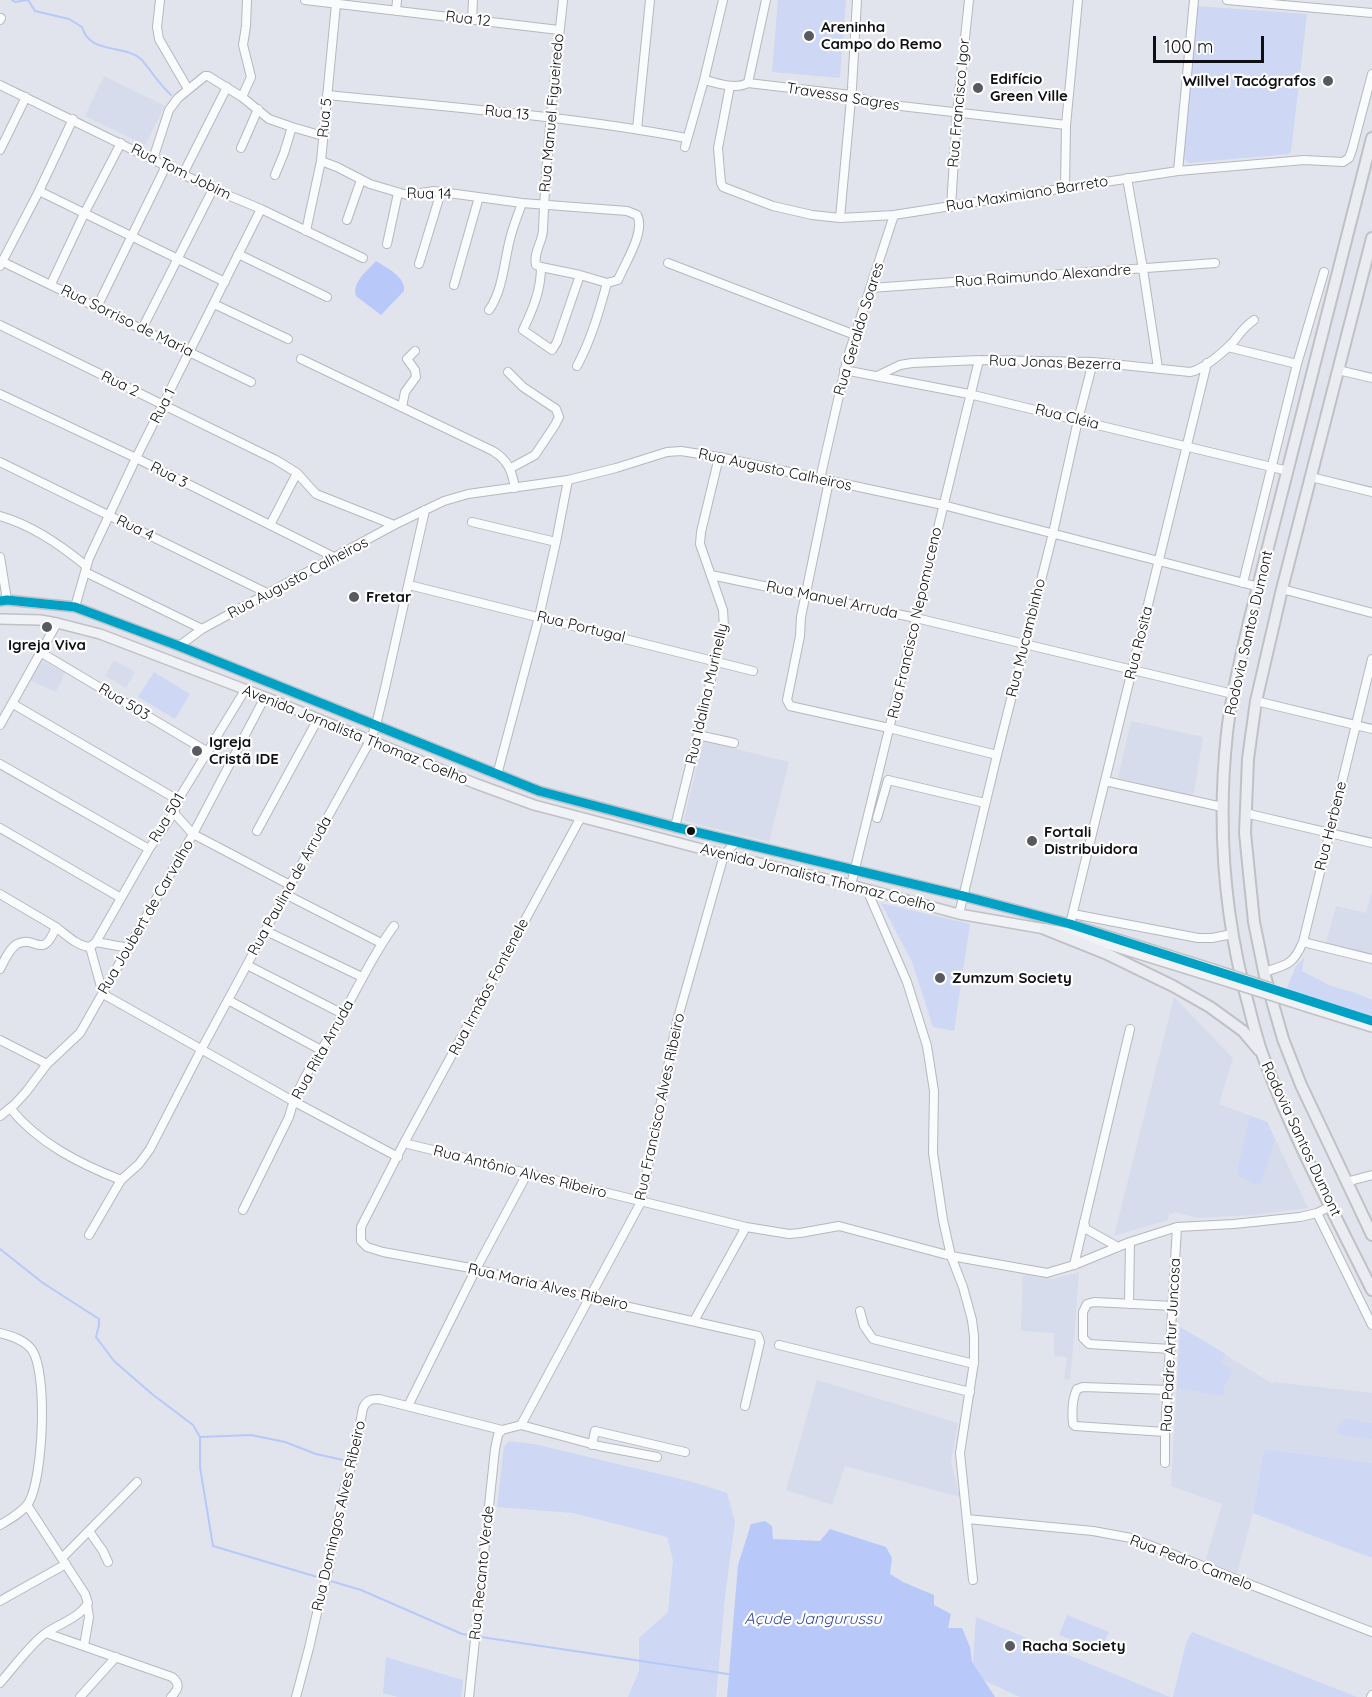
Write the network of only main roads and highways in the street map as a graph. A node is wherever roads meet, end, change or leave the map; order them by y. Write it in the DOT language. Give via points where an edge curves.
graph roads {
  1 [pos="1372,138"];
  2 [pos="1372,238"];
  3 [pos="1369,261"];
  4 [pos="4,601"];
  5 [pos="0,619"];
  6 [pos="294,692"];
  7 [pos="287,708"];
  8 [pos="538,790"];
  9 [pos="534,805"];
  10 [pos="602,808"];
  11 [pos="598,822"];
  12 [pos="1045,929"];
  13 [pos="1212,973"];
  14 [pos="1315,1006"];
  15 [pos="1372,1021"];
  16 [pos="1372,1027"];
  17 [pos="1262,1053"];
  18 [pos="1372,1235"];
  19 [pos="1372,1290"];
  1 -- 17 [label="highway, Rodovia Santos Dumont" via="1259,587 1227,734 1223,858 1232,934"];
  2 -- 3 [label="highway, Rodovia Santos Dumont"];
  3 -- 18 [label="highway, Rodovia Santos Dumont" via="1256,701 1248,759 1245,833 1254,922 1283,1039"];
  4 -- 6 [label="main road, Avenida Jornalista Thomaz Coelho" via="75,607"];
  5 -- 7 [label="main road, Avenida Jornalista Thomaz Coelho" via="40,620 100,634"];
  6 -- 7 [label="main road"];
  6 -- 8 [label="main road, Avenida Jornalista Thomaz Coelho"];
  7 -- 9 [label="main road, Avenida Jornalista Thomaz Coelho"];
  8 -- 9 [label="main road"];
  8 -- 10 [label="main road, Avenida Jornalista Thomaz Coelho"];
  9 -- 11 [label="main road, Avenida Jornalista Thomaz Coelho"];
  10 -- 11 [label="main road"];
  10 -- 13 [label="main road, Avenida Jornalista Thomaz Coelho" via="855,871 1071,919"];
  11 -- 12 [label="main road, Avenida Jornalista Thomaz Coelho" via="959,914"];
  12 -- 13 [label="main road, Avenida Jornalista Thomaz Coelho"];
  12 -- 17 [label="highway" via="1105,953 1210,1007 1243,1031"];
  13 -- 14 [label="main road, Avenida Jornalista Thomaz Coelho, bridge"];
  14 -- 15 [label="main road, Avenida Jornalista Thomaz Coelho"];
  14 -- 16 [label="main road, Avenida Jornalista Thomaz Coelho"];
  17 -- 19 [label="highway, Rodovia Santos Dumont" via="1293,1130"];
}
